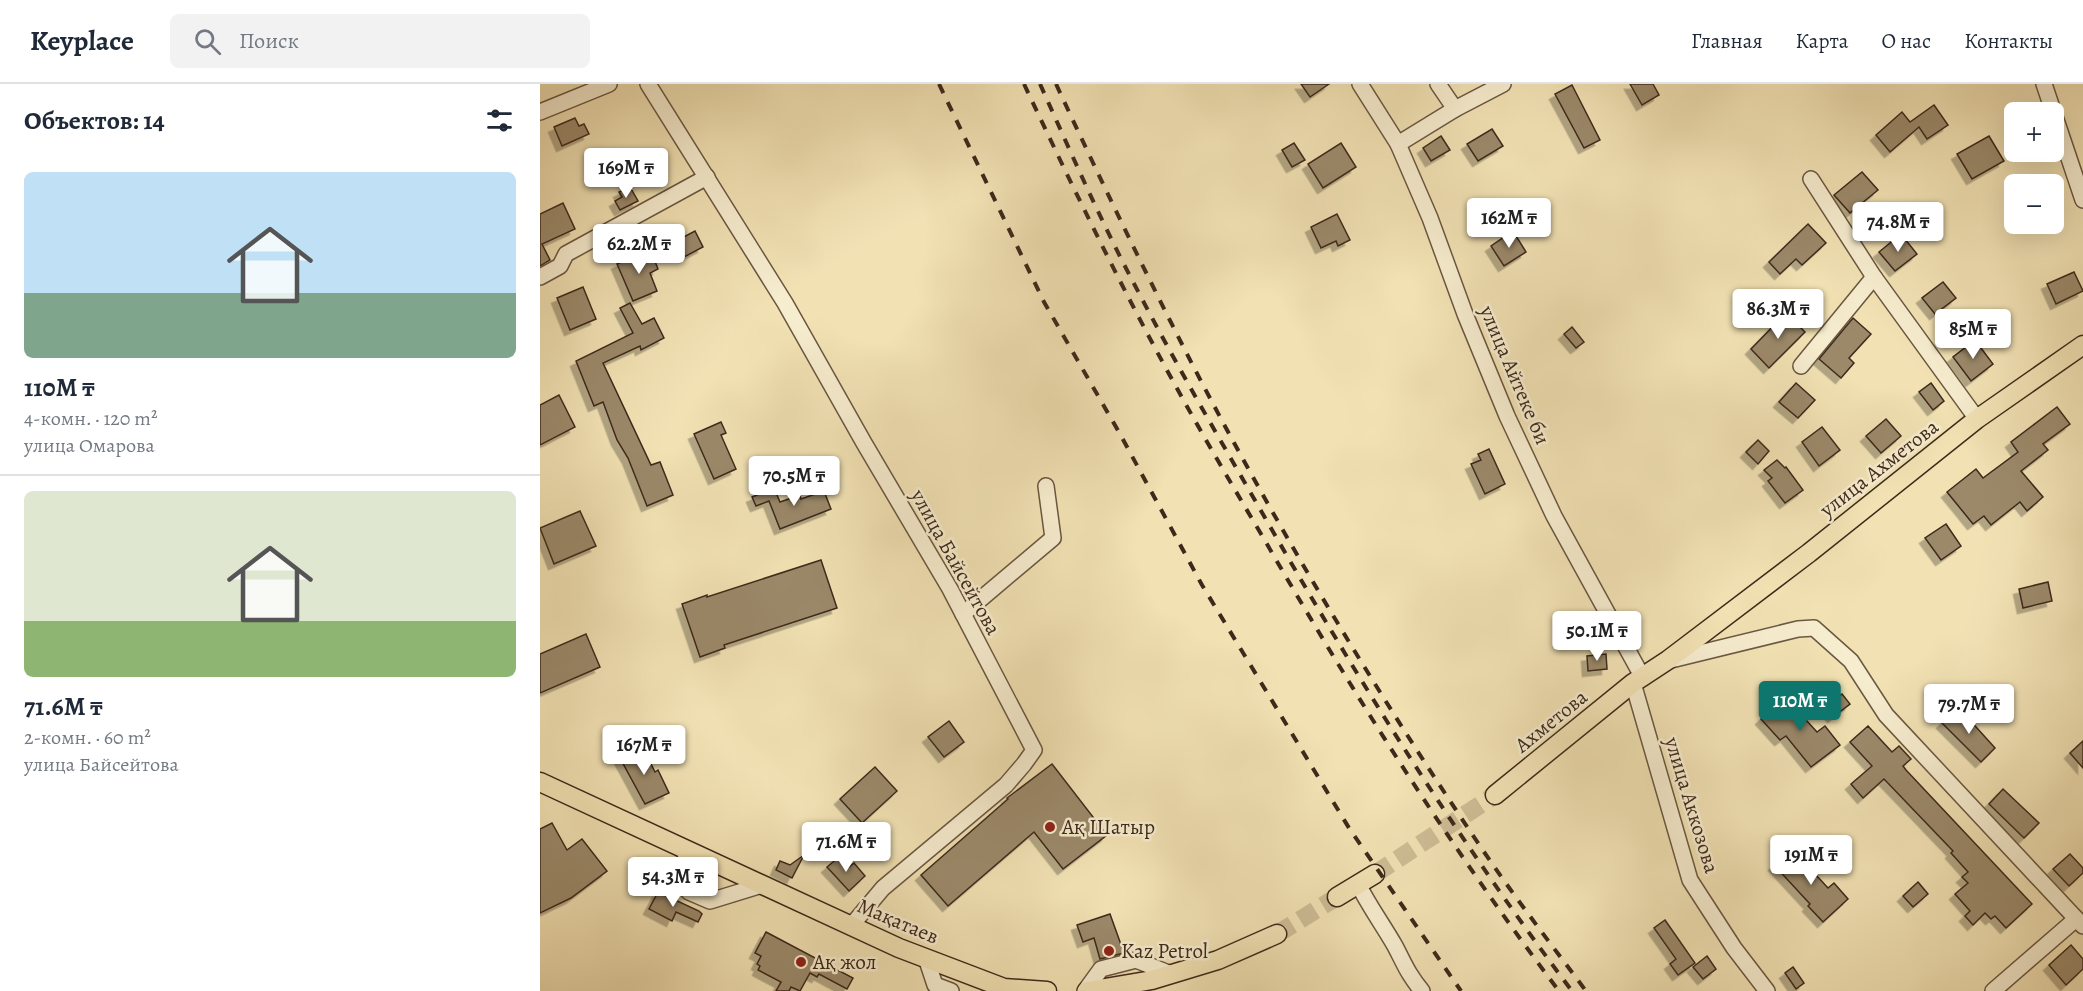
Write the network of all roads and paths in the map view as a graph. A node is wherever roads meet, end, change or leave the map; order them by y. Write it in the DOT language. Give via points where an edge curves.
graph roads {
  1 [pos="609,84"];
  2 [pos="648,84"];
  3 [pos="1360,84"];
  4 [pos="1438,84"];
  5 [pos="1503,84"];
  6 [pos="2044,84"];
  7 [pos="1455,108"];
  8 [pos="540,112"];
  9 [pos="1398,144"];
  10 [pos="707,177"];
  11 [pos="1811,179"];
  12 [pos="2083,200"];
  13 [pos="540,277"];
  14 [pos="1874,277"];
  15 [pos="2083,345"];
  16 [pos="1801,366"];
  17 [pos="1977,419"];
  18 [pos="1046,486"];
  19 [pos="1809,553"];
  20 [pos="963,614"];
  21 [pos="1668,660"];
  22 [pos="1638,681"];
  23 [pos="540,782"];
  24 [pos="1495,795"];
  25 [pos="685,849"];
  26 [pos="1375,874"];
  27 [pos="1358,884"];
  28 [pos="762,885"];
  29 [pos="1337,897"];
  30 [pos="2080,923"];
  31 [pos="851,926"];
  32 [pos="1277,934"];
  33 [pos="926,958"];
  34 [pos="1014,990"];
  35 [pos="951,991"];
  36 [pos="1047,991"];
  37 [pos="1086,991"];
  38 [pos="1422,991"];
  39 [pos="1767,991"];
  40 [pos="1993,991"];
  1 -- 8 [label="street"];
  2 -- 10 [label="street, улица Байсейтова"];
  3 -- 9 [label="street, улица Айтеке би"];
  4 -- 7 [label="street"];
  5 -- 7 [label="street"];
  6 -- 12 [label="street"];
  7 -- 9 [label="street"];
  9 -- 22 [label="street, улица Айтеке би" via="1507,416"];
  10 -- 13 [label="street" via="566,254 560,266"];
  10 -- 20 [label="street, улица Байсейтова" via="785,303"];
  11 -- 14 [label="street"];
  14 -- 16 [label="street"];
  14 -- 17 [label="street"];
  15 -- 17 [label="main road, улица Ахметова"];
  17 -- 19 [label="main road, улица Ахметова"];
  18 -- 20 [label="street" via="1053,538"];
  19 -- 21 [label="main road, Ахметова"];
  20 -- 31 [label="street, улица Байсейтова" via="1034,750 1006,785 883,888"];
  21 -- 22 [label="main road, Ахметова"];
  21 -- 30 [label="street" via="1814,628 1851,661 1886,715"];
  22 -- 24 [label="main road, Ахметова"];
  22 -- 39 [label="street, улица Аккозова" via="1690,880"];
  23 -- 25 [label="main road, Мақатаев"];
  25 -- 28 [label="main road, Мақатаев"];
  25 -- 28 [label="street" via="689,892 710,902"];
  26 -- 27 [label="main road"];
  27 -- 29 [label="main road"];
  27 -- 38 [label="street" via="1408,974"];
  28 -- 31 [label="main road, Мақатаев"];
  30 -- 40 [label="street"];
  31 -- 33 [label="main road, Мақатаев"];
  32 -- 37 [label="main road" via="1218,960 1152,980"];
  33 -- 34 [label="main road, Мақатаев"];
  33 -- 35 [label="street" via="935,985"];
  34 -- 36 [label="main road, Мақатаев"];
}
